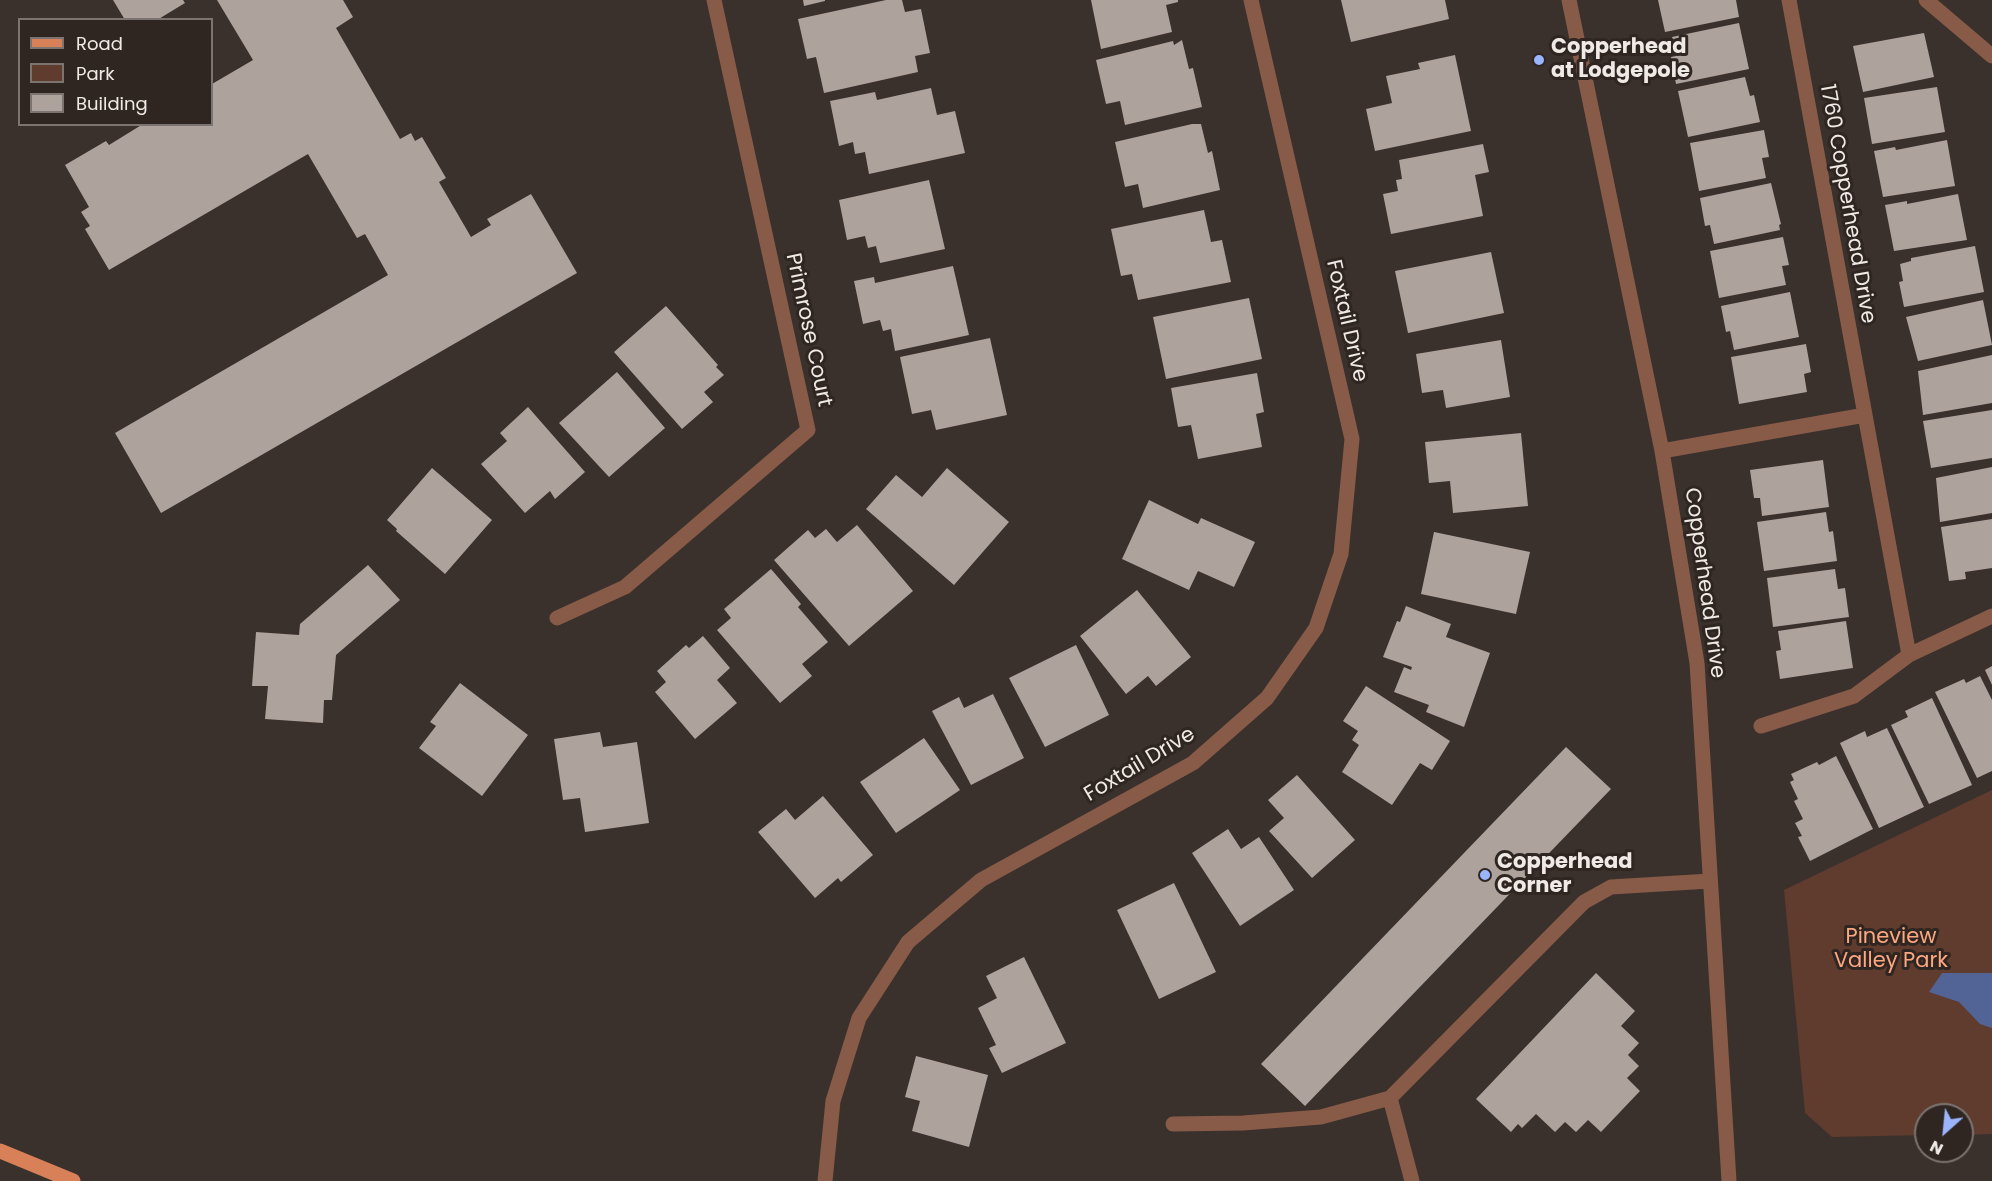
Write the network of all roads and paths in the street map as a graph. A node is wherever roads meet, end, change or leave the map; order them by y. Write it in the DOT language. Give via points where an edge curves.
graph roads {
  1 [pos="714,0"];
  2 [pos="1251,0"];
  3 [pos="1569,0"];
  4 [pos="1789,0"];
  5 [pos="1926,0"];
  6 [pos="1992,56"];
  7 [pos="1865,415"];
  8 [pos="1662,451"];
  9 [pos="1992,616"];
  10 [pos="557,618"];
  11 [pos="1909,655"];
  12 [pos="1761,726"];
  13 [pos="1710,881"];
  14 [pos="1390,1098"];
  15 [pos="1173,1124"];
  16 [pos="0,1151"];
  17 [pos="73,1181"];
  18 [pos="825,1181"];
  19 [pos="1412,1181"];
  20 [pos="1729,1181"];
  1 -- 10 [label="street, Primrose Court" via="808,430 626,587"];
  2 -- 18 [label="street, Foxtail Drive" via="1352,439 1341,554 1316,628 1267,698 1193,763 981,880 908,942 859,1018 833,1101"];
  3 -- 8 [label="street, Copperhead Drive"];
  4 -- 7 [label="street, 1760 Copperhead Drive"];
  5 -- 6 [label="street"];
  7 -- 8 [label="street"];
  7 -- 11 [label="street, 1760 Copperhead Drive"];
  8 -- 13 [label="street, Copperhead Drive" via="1697,663"];
  9 -- 11 [label="street"];
  11 -- 12 [label="street" via="1854,696"];
  13 -- 14 [label="street" via="1611,887 1584,902"];
  13 -- 20 [label="street, Copperhead Drive"];
  14 -- 15 [label="street" via="1321,1117"];
  14 -- 19 [label="street"];
  16 -- 17 [label="main road"];
}
